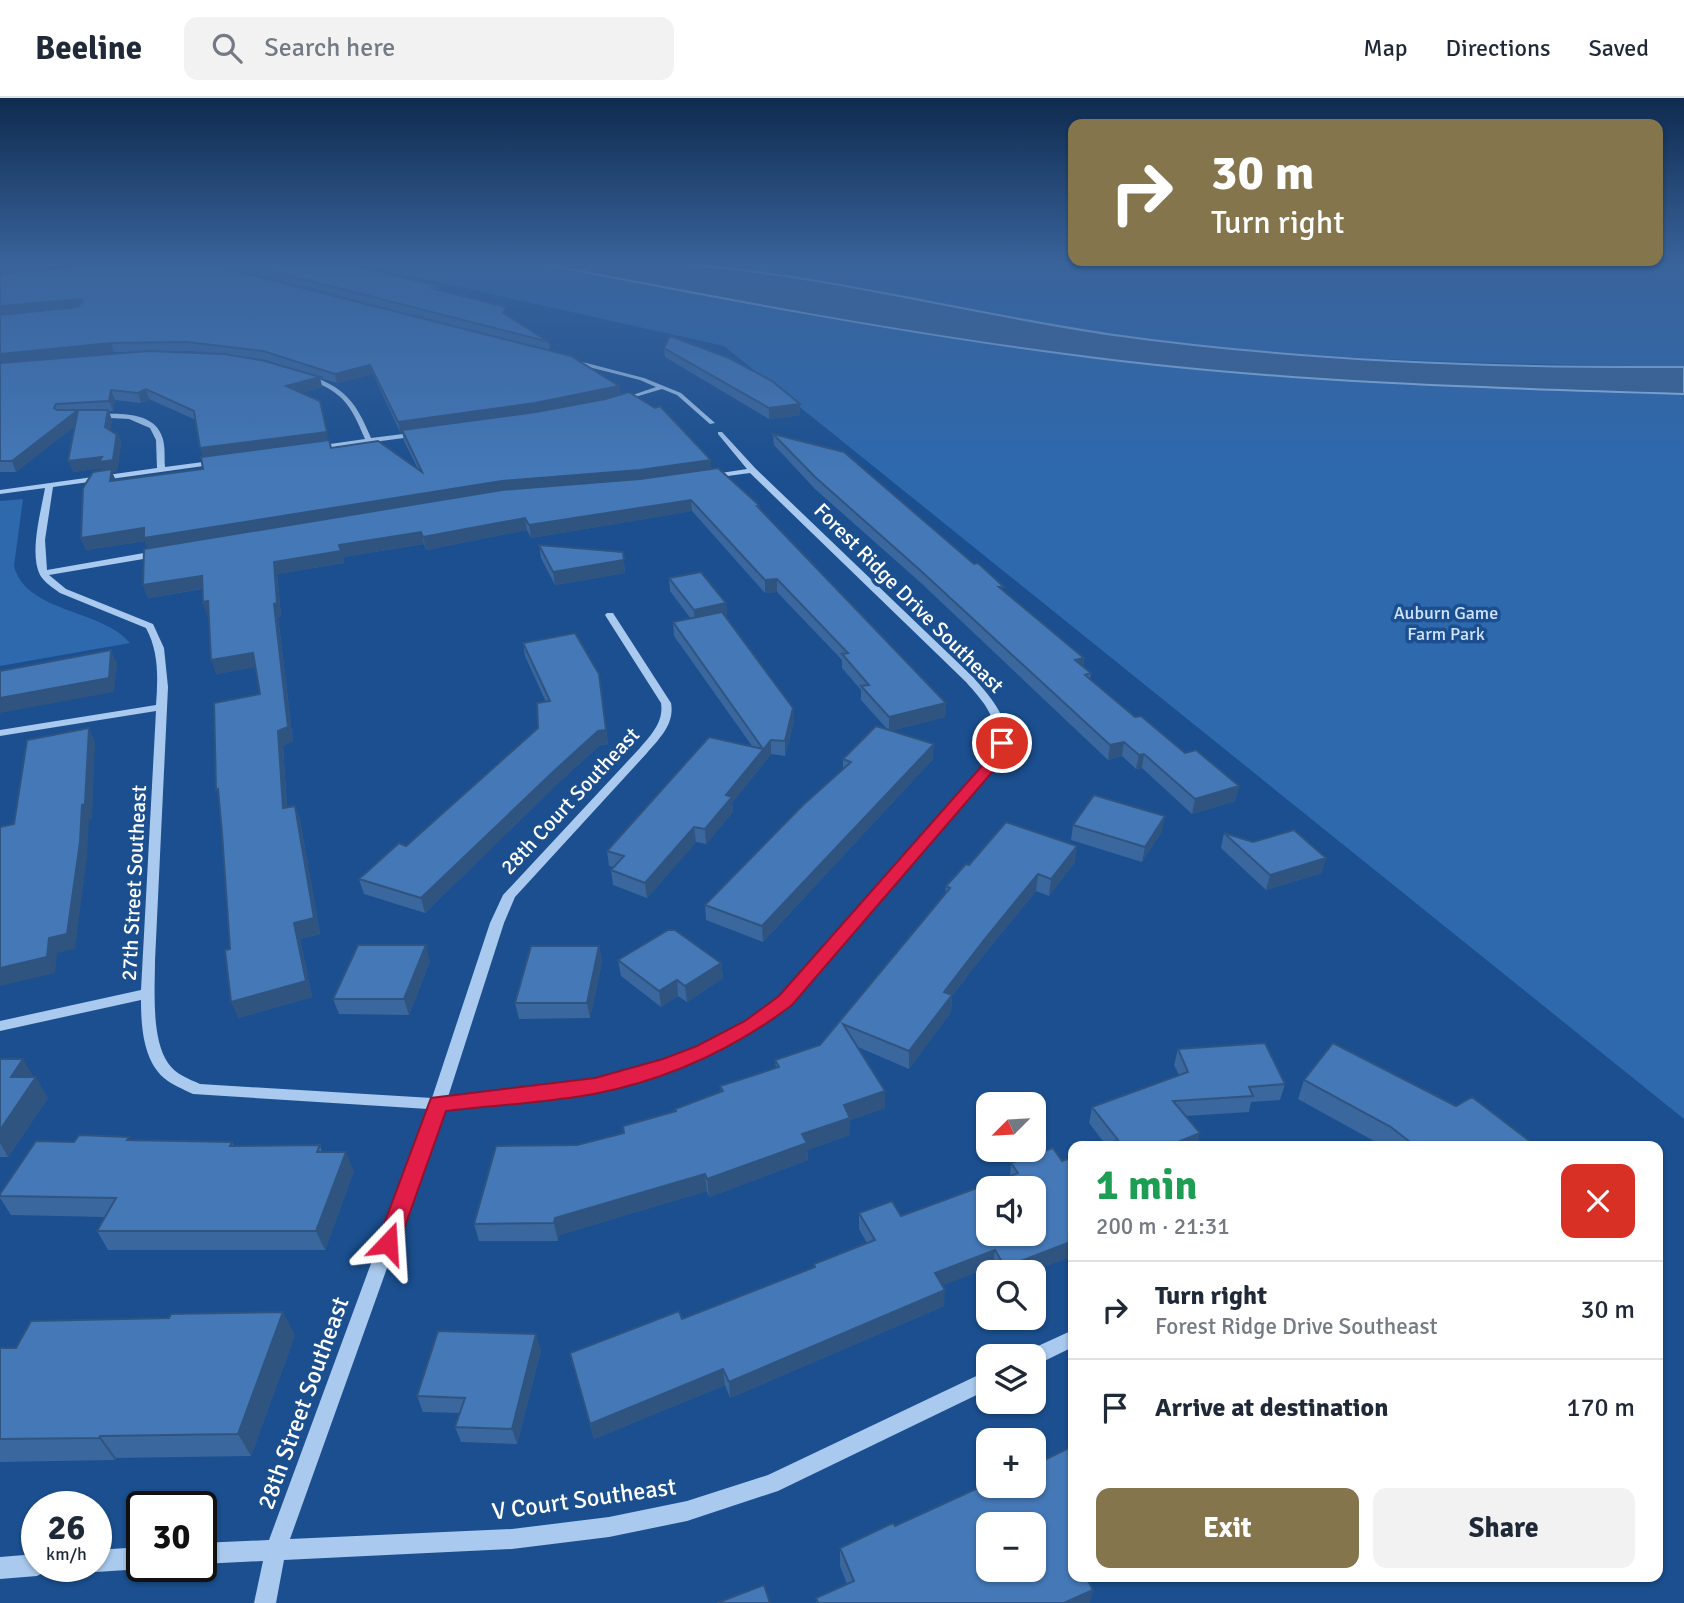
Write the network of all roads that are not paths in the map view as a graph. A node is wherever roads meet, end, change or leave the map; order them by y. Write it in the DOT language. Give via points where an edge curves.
graph roads {
  1 [pos="562,359"];
  2 [pos="293,372"];
  3 [pos="660,388"];
  4 [pos="606,405"];
  5 [pos="82,416"];
  6 [pos="433,432"];
  7 [pos="369,440"];
  8 [pos="304,450"];
  9 [pos="226,461"];
  10 [pos="161,470"];
  11 [pos="752,470"];
  12 [pos="702,478"];
  13 [pos="49,486"];
  14 [pos="0,492"];
  15 [pos="166,552"];
  16 [pos="43,573"];
  17 [pos="610,615"];
  18 [pos="161,707"];
  19 [pos="0,733"];
  20 [pos="148,993"];
  21 [pos="0,1026"];
  22 [pos="438,1104"];
  23 [pos="1068,1340"];
  24 [pos="1046,1351"];
  25 [pos="976,1386"];
  26 [pos="276,1549"];
  27 [pos="217,1553"];
  28 [pos="21,1566"];
  29 [pos="0,1568"];
  30 [pos="265,1603"];
  1 -- 3 [label="street, Forest Ridge Drive Southeast" via="642,379"];
  2 -- 7 [label="street" via="347,396"];
  3 -- 4 [label="street"];
  3 -- 11 [label="street, Forest Ridge Drive Southeast" via="690,401"];
  5 -- 10 [label="street" via="129,418 153,426 159,433"];
  6 -- 7 [label="street"];
  7 -- 8 [label="street"];
  9 -- 10 [label="street"];
  10 -- 13 [label="street"];
  11 -- 12 [label="street"];
  11 -- 22 [label="street, Forest Ridge Drive Southeast" via="984,696 998,714 1003,732 995,760 785,1000 751,1026 661,1068 595,1086"];
  13 -- 14 [label="street"];
  13 -- 16 [label="street" via="40,554"];
  15 -- 16 [label="street"];
  16 -- 18 [label="street, 27th Street Southeast" via="63,591 150,626 160,650"];
  17 -- 22 [label="street, 28th Court Southeast" via="666,703 668,715 650,743 509,895"];
  18 -- 19 [label="street"];
  18 -- 20 [label="street, 27th Street Southeast"];
  20 -- 21 [label="street"];
  20 -- 22 [label="street, 27th Street Southeast" via="153,1046 161,1066 198,1090"];
  22 -- 26 [label="street, 28th Street Southeast"];
  23 -- 24 [label="street"];
  25 -- 26 [label="street, V Court Southeast" via="771,1484 687,1511 512,1539"];
  26 -- 27 [label="street, V Court Southeast"];
  26 -- 30 [label="street, 28th Street Southeast"];
  28 -- 29 [label="street"];
}
